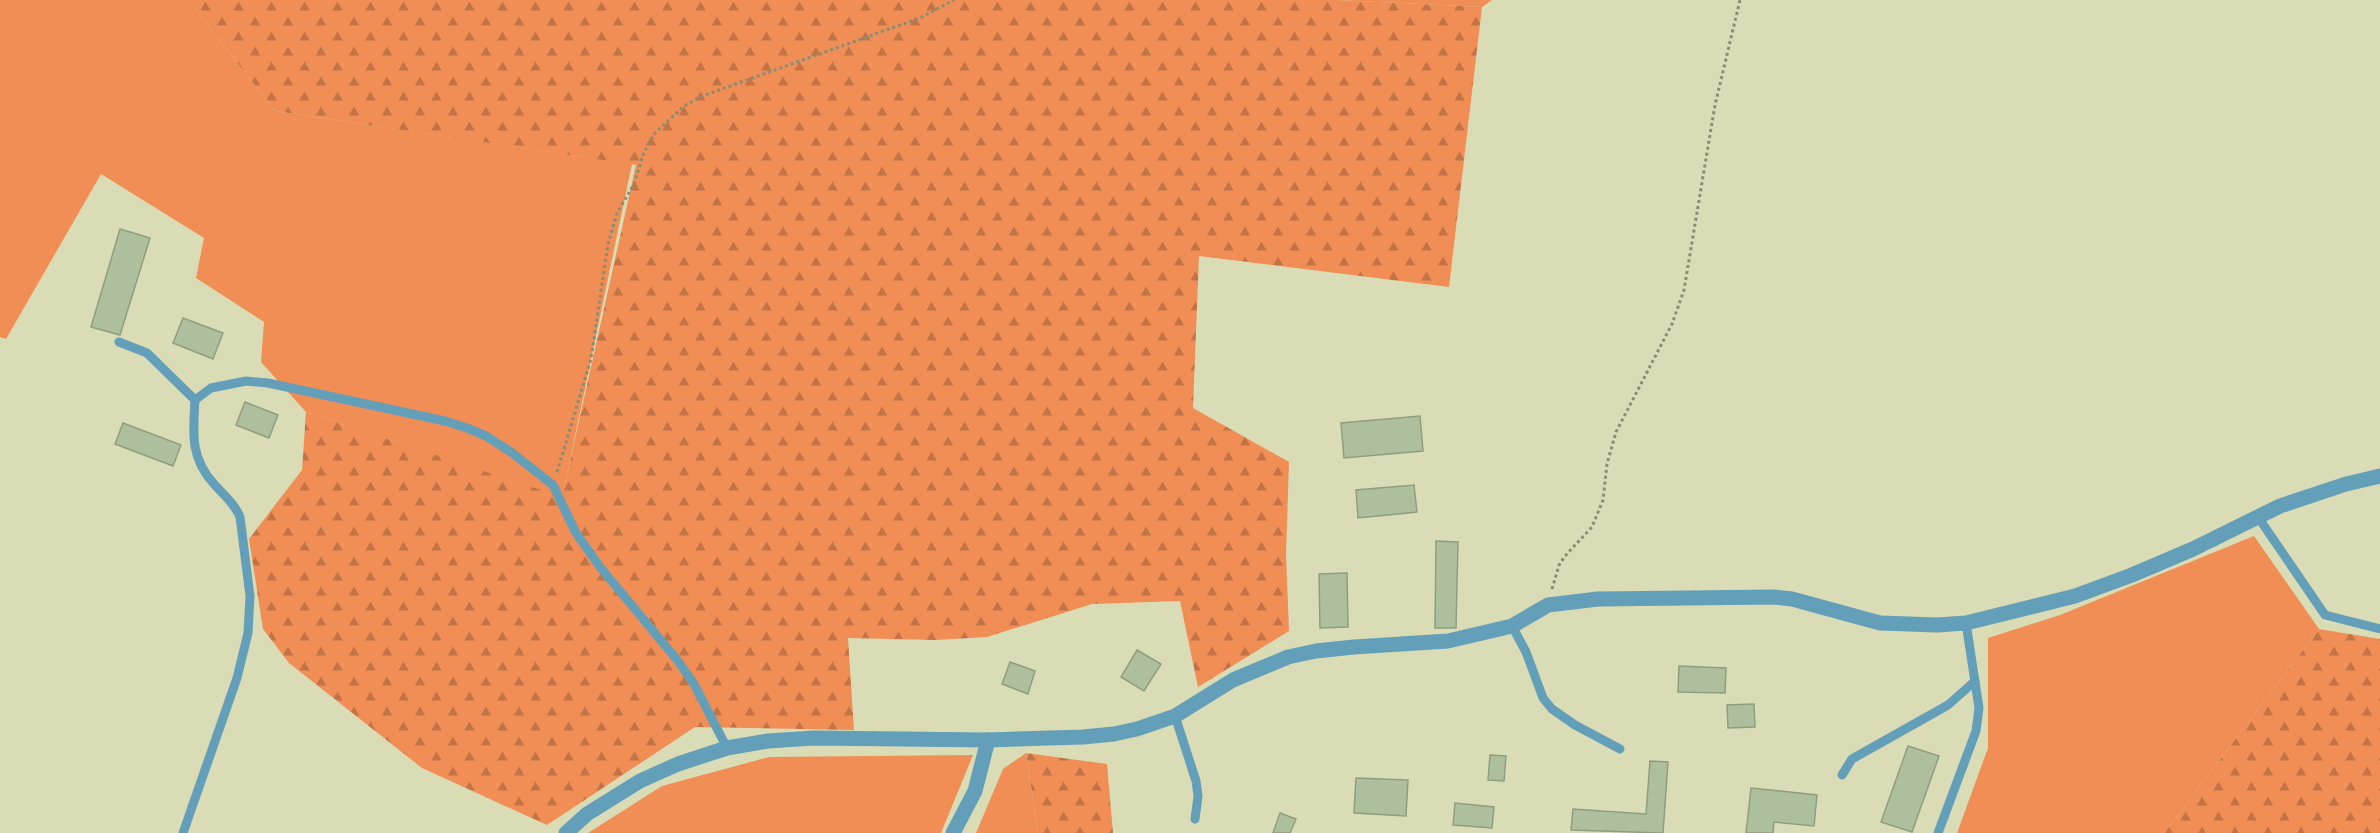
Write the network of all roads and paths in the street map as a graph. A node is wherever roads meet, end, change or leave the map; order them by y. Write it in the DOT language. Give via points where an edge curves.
graph roads {
  1 [pos="954,0"];
  2 [pos="1740,0"];
  3 [pos="119,342"];
  4 [pos="195,400"];
  5 [pos="2380,476"];
  6 [pos="553,485"];
  7 [pos="2258,517"];
  8 [pos="1548,605"];
  9 [pos="1966,623"];
  10 [pos="1512,626"];
  11 [pos="2380,629"];
  12 [pos="1975,681"];
  13 [pos="1175,716"];
  14 [pos="988,740"];
  15 [pos="727,748"];
  16 [pos="1620,749"];
  17 [pos="1842,775"];
  18 [pos="1195,819"];
  19 [pos="183,833"];
  20 [pos="566,833"];
  21 [pos="953,833"];
  22 [pos="1938,833"];
  1 -- 6 [label="path" via="920,18 702,96 684,106 655,133 612,227 591,359"];
  2 -- 8 [label="path" via="1715,105 1684,291 1672,324 1616,432 1597,516 1586,536 1559,565"];
  3 -- 4 [label="lane" via="147,352"];
  4 -- 6 [label="lane" via="211,388 246,381 445,421 486,436"];
  4 -- 19 [label="lane" via="196,458 240,517 250,618 237,678"];
  5 -- 7 [label="street" via="2307,496"];
  6 -- 15 [label="lane" via="576,533 600,567 694,684"];
  7 -- 9 [label="street" via="2193,549 2075,596"];
  7 -- 11 [label="lane" via="2325,615"];
  8 -- 9 [label="street" via="1598,599 1764,596 1792,599 1880,622"];
  8 -- 10 [label="street"];
  9 -- 12 [label="lane"];
  10 -- 13 [label="street" via="1448,641 1354,647 1288,657 1233,680"];
  10 -- 16 [label="lane" via="1543,699 1575,725"];
  12 -- 17 [label="lane" via="1948,705 1852,759"];
  12 -- 22 [label="lane" via="1979,708 1976,731"];
  13 -- 14 [label="street" via="1113,734"];
  13 -- 18 [label="lane" via="1196,782"];
  14 -- 15 [label="street" via="814,738"];
  14 -- 21 [label="street" via="975,791"];
  15 -- 20 [label="street" via="640,781 587,814"];
}
